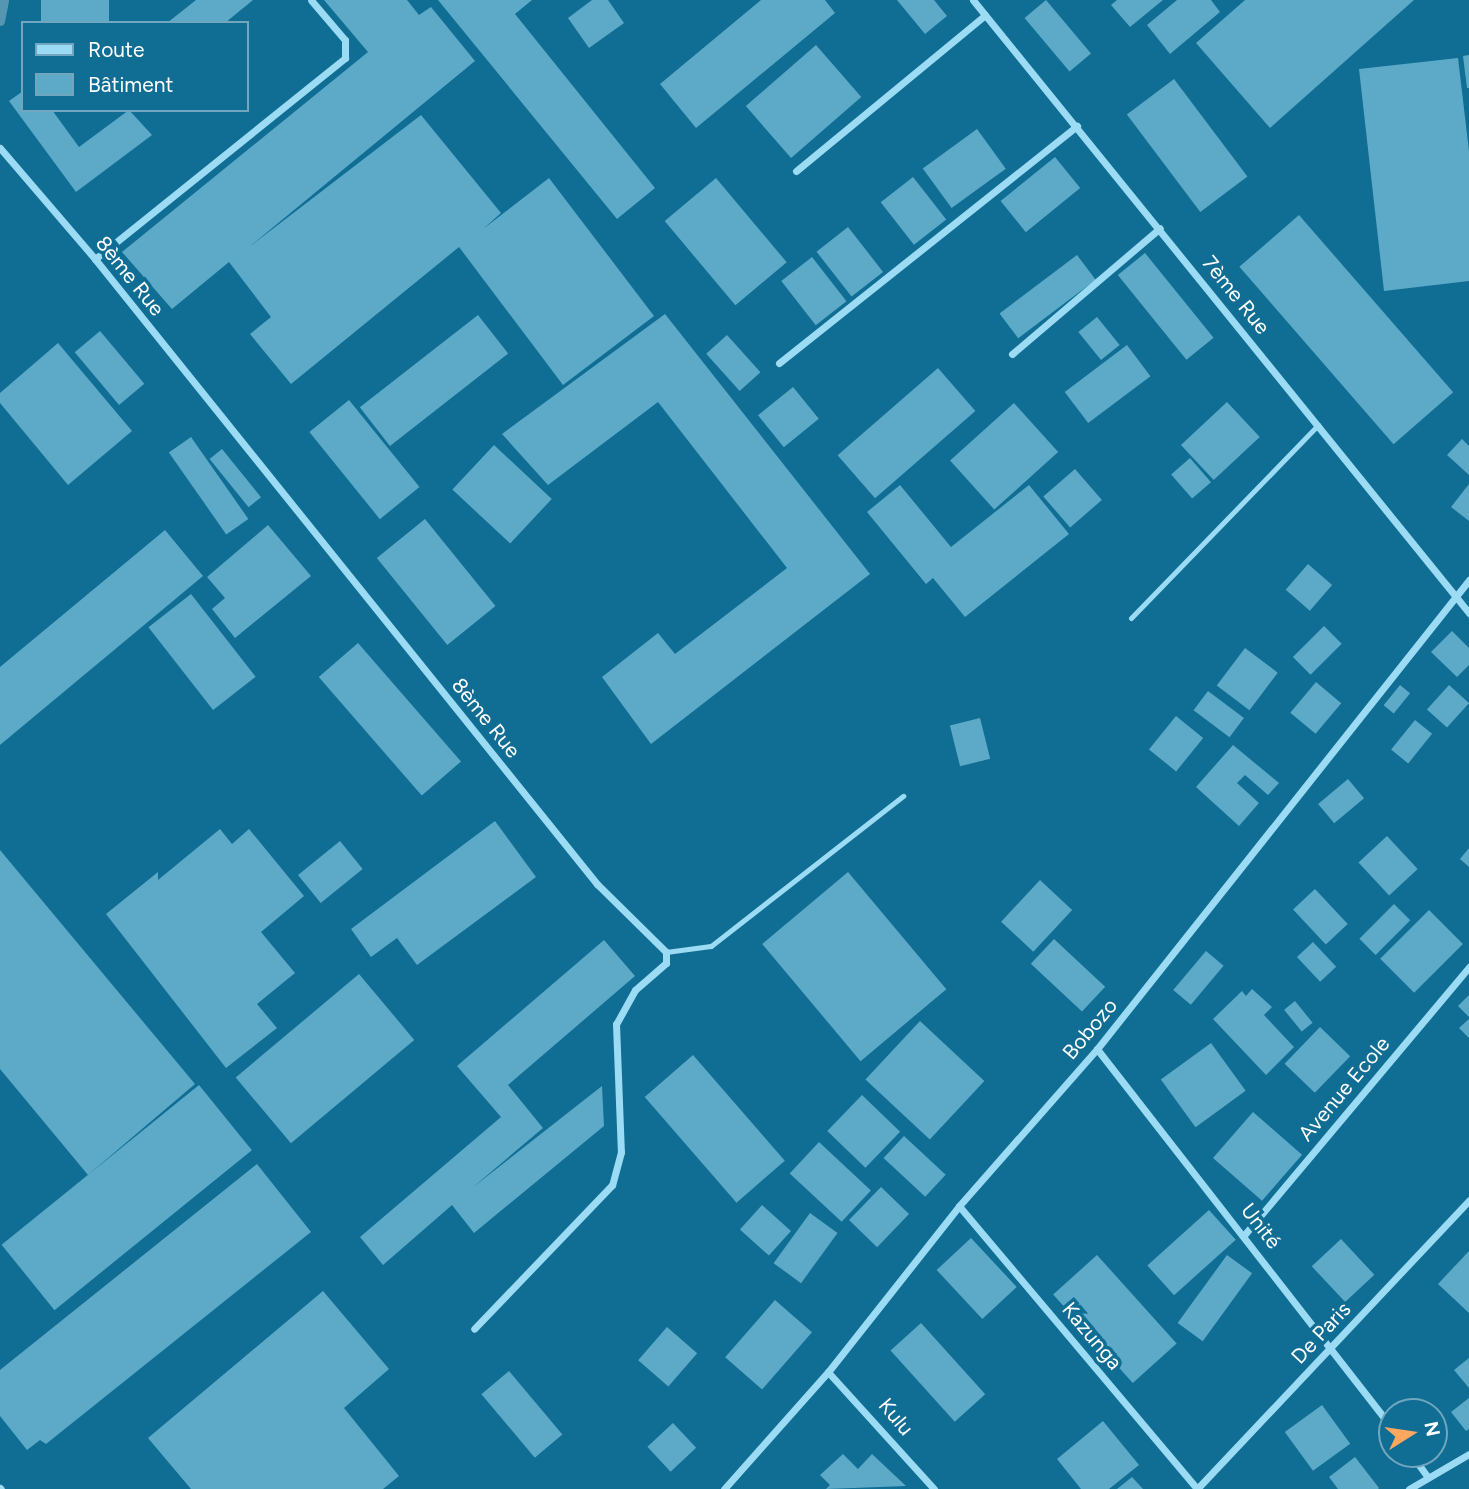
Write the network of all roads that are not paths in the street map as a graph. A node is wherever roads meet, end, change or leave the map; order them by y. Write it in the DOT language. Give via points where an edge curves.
graph roads {
  1 [pos="311,0"];
  2 [pos="974,0"];
  3 [pos="985,15"];
  4 [pos="1077,126"];
  5 [pos="3,151"];
  6 [pos="796,171"];
  7 [pos="1160,228"];
  8 [pos="95,259"];
  9 [pos="1012,354"];
  10 [pos="779,363"];
  11 [pos="1318,425"];
  12 [pos="1469,580"];
  13 [pos="1456,597"];
  14 [pos="1469,613"];
  15 [pos="1131,618"];
  16 [pos="903,796"];
  17 [pos="666,952"];
  18 [pos="1469,967"];
  19 [pos="1097,1049"];
  20 [pos="1469,1200"];
  21 [pos="959,1206"];
  22 [pos="1245,1234"];
  23 [pos="474,1329"];
  24 [pos="1332,1348"];
  25 [pos="828,1371"];
  26 [pos="1378,1409"];
  27 [pos="1469,1454"];
  28 [pos="1421,1468"];
  29 [pos="1428,1477"];
  30 [pos="724,1489"];
  31 [pos="934,1489"];
  32 [pos="1197,1489"];
  33 [pos="1409,1489"];
  1 -- 8 [label="street" via="345,40 345,58"];
  2 -- 3 [label="street, 7ème Rue"];
  3 -- 4 [label="street, 7ème Rue"];
  3 -- 6 [label="street"];
  4 -- 7 [label="street, 7ème Rue"];
  4 -- 10 [label="street"];
  5 -- 8 [label="street, 8ème Rue"];
  7 -- 9 [label="street"];
  7 -- 11 [label="street, 7ème Rue"];
  8 -- 17 [label="street, 8ème Rue" via="597,884"];
  11 -- 13 [label="street, 7ème Rue"];
  11 -- 15 [label="lane"];
  12 -- 13 [label="street, Bobozo"];
  13 -- 14 [label="street, 7ème Rue"];
  13 -- 19 [label="street, Bobozo"];
  16 -- 17 [label="lane" via="711,946"];
  17 -- 23 [label="street" via="666,963 635,990 616,1024 621,1152 612,1185"];
  18 -- 22 [label="street, Avenue Ecole"];
  19 -- 21 [label="street, Bobozo"];
  19 -- 22 [label="street, Unité"];
  20 -- 24 [label="street, De Paris"];
  21 -- 25 [label="street, Bobozo"];
  21 -- 32 [label="street, Kazunga"];
  22 -- 24 [label="street, Unité"];
  24 -- 26 [label="street, Unité"];
  24 -- 32 [label="street, De Paris"];
  25 -- 30 [label="street, Bobozo"];
  25 -- 31 [label="street, Kulu"];
  27 -- 29 [label="street"];
  28 -- 29 [label="street"];
  29 -- 33 [label="street"];
}
